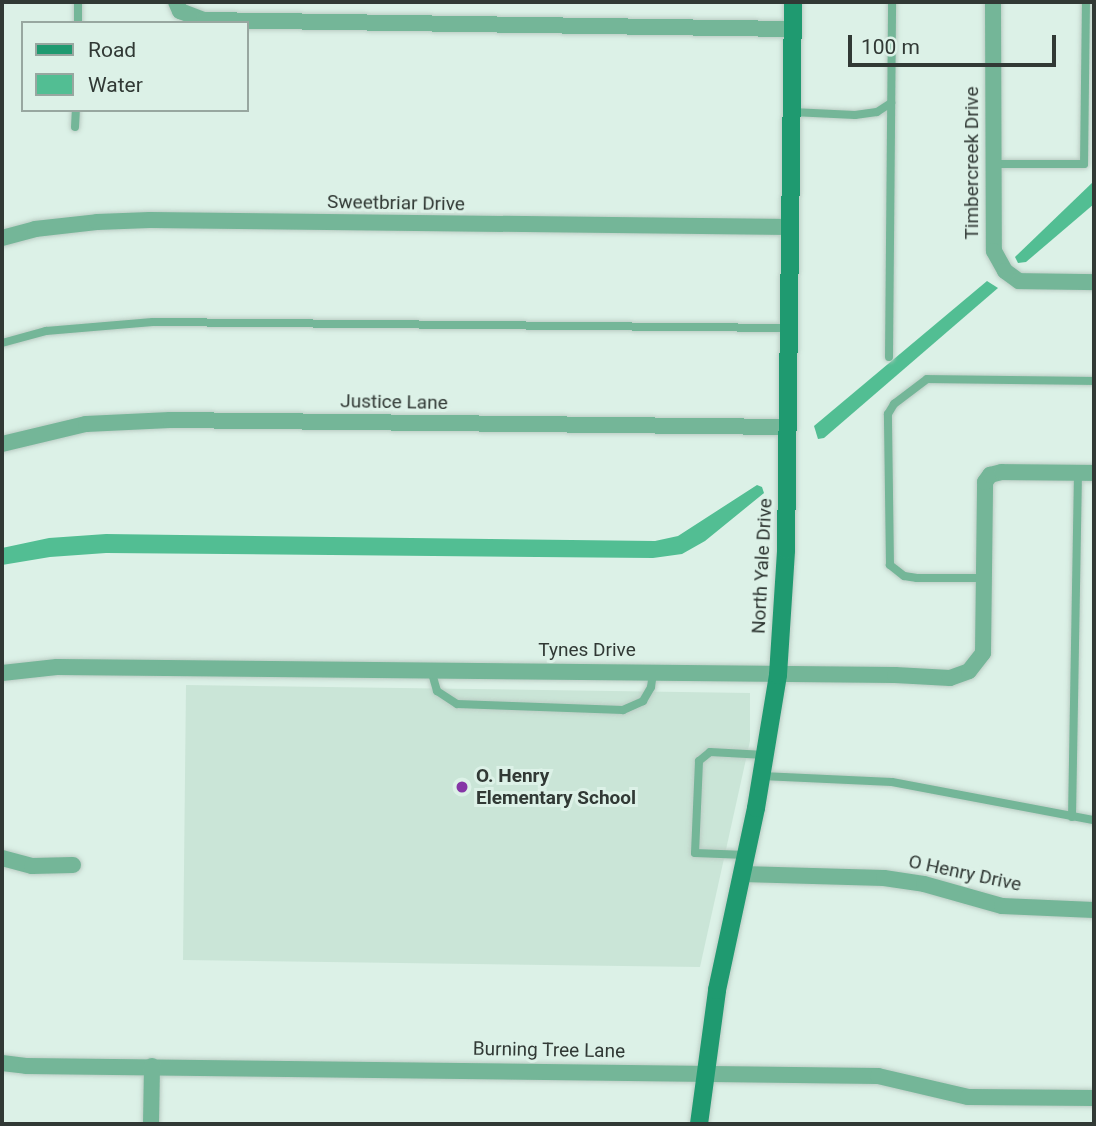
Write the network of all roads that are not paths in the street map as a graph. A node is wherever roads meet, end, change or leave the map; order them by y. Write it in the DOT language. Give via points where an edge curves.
graph roads {
  1 [pos="78,2"];
  2 [pos="176,2"];
  3 [pos="793,2"];
  4 [pos="891,2"];
  5 [pos="993,2"];
  6 [pos="1086,2"];
  7 [pos="78,21"];
  8 [pos="243,21"];
  9 [pos="248,21"];
  10 [pos="793,29"];
  11 [pos="891,103"];
  12 [pos="76,112"];
  13 [pos="792,112"];
  14 [pos="75,127"];
  15 [pos="993,164"];
  16 [pos="790,227"];
  17 [pos="2,238"];
  18 [pos="1094,282"];
  19 [pos="789,328"];
  20 [pos="2,343"];
  21 [pos="889,357"];
  22 [pos="1094,381"];
  23 [pos="788,427"];
  24 [pos="2,444"];
  25 [pos="1086,473"];
  26 [pos="984,578"];
  27 [pos="431,670"];
  28 [pos="653,672"];
  29 [pos="2,673"];
  30 [pos="778,675"];
  31 [pos="765,755"];
  32 [pos="761,776"];
  33 [pos="1072,817"];
  34 [pos="1094,820"];
  35 [pos="746,855"];
  36 [pos="2,859"];
  37 [pos="73,865"];
  38 [pos="742,874"];
  39 [pos="1094,911"];
  40 [pos="2,1063"];
  41 [pos="152,1066"];
  42 [pos="704,1073"];
  43 [pos="1094,1098"];
  44 [pos="151,1124"];
  45 [pos="699,1124"];
  1 -- 7 [label="lane"];
  2 -- 8 [label="street" via="180,11 193,19"];
  3 -- 10 [label="street, North Yale Drive"];
  4 -- 11 [label="lane"];
  5 -- 15 [label="street, Timbercreek Drive"];
  6 -- 15 [label="lane" via="1084,164"];
  9 -- 10 [label="street"];
  10 -- 13 [label="street, North Yale Drive"];
  11 -- 13 [label="lane" via="877,112 855,115"];
  11 -- 21 [label="lane"];
  12 -- 14 [label="lane"];
  13 -- 16 [label="street, North Yale Drive"];
  15 -- 18 [label="street, Timbercreek Drive" via="994,251 1005,271 1019,281"];
  16 -- 17 [label="street, Sweetbriar Drive" via="150,220 35,229"];
  16 -- 19 [label="street, North Yale Drive"];
  19 -- 20 [label="lane" via="153,322 46,331"];
  19 -- 23 [label="street, North Yale Drive"];
  22 -- 26 [label="lane" via="927,379 888,414 890,565 904,576 917,578"];
  23 -- 24 [label="street, Justice Lane" via="170,421 86,424"];
  23 -- 30 [label="street, North Yale Drive"];
  25 -- 26 [label="street, Tynes Drive" via="990,475 984,491"];
  25 -- 33 [label="lane"];
  26 -- 30 [label="street, Tynes Drive" via="983,653 969,671 950,678"];
  27 -- 28 [label="street, Tynes Drive"];
  27 -- 28 [label="lane" via="437,691 457,704 623,710 643,701"];
  27 -- 29 [label="street, Tynes Drive" via="57,667"];
  28 -- 30 [label="street, Tynes Drive"];
  30 -- 31 [label="street, North Yale Drive"];
  31 -- 32 [label="street, North Yale Drive"];
  31 -- 35 [label="lane" via="709,752 699,761 695,853"];
  32 -- 33 [label="lane" via="892,782"];
  32 -- 35 [label="street, North Yale Drive"];
  33 -- 34 [label="lane"];
  35 -- 38 [label="street, North Yale Drive"];
  36 -- 37 [label="street" via="32,866"];
  38 -- 39 [label="street, O Henry Drive" via="884,878 1002,906"];
  38 -- 42 [label="street, North Yale Drive" via="716,990"];
  40 -- 41 [label="street, Burning Tree Lane"];
  41 -- 42 [label="street, Burning Tree Lane"];
  41 -- 44 [label="street"];
  42 -- 43 [label="street, Burning Tree Lane" via="878,1076 968,1097"];
  42 -- 45 [label="street, North Yale Drive"];
}
